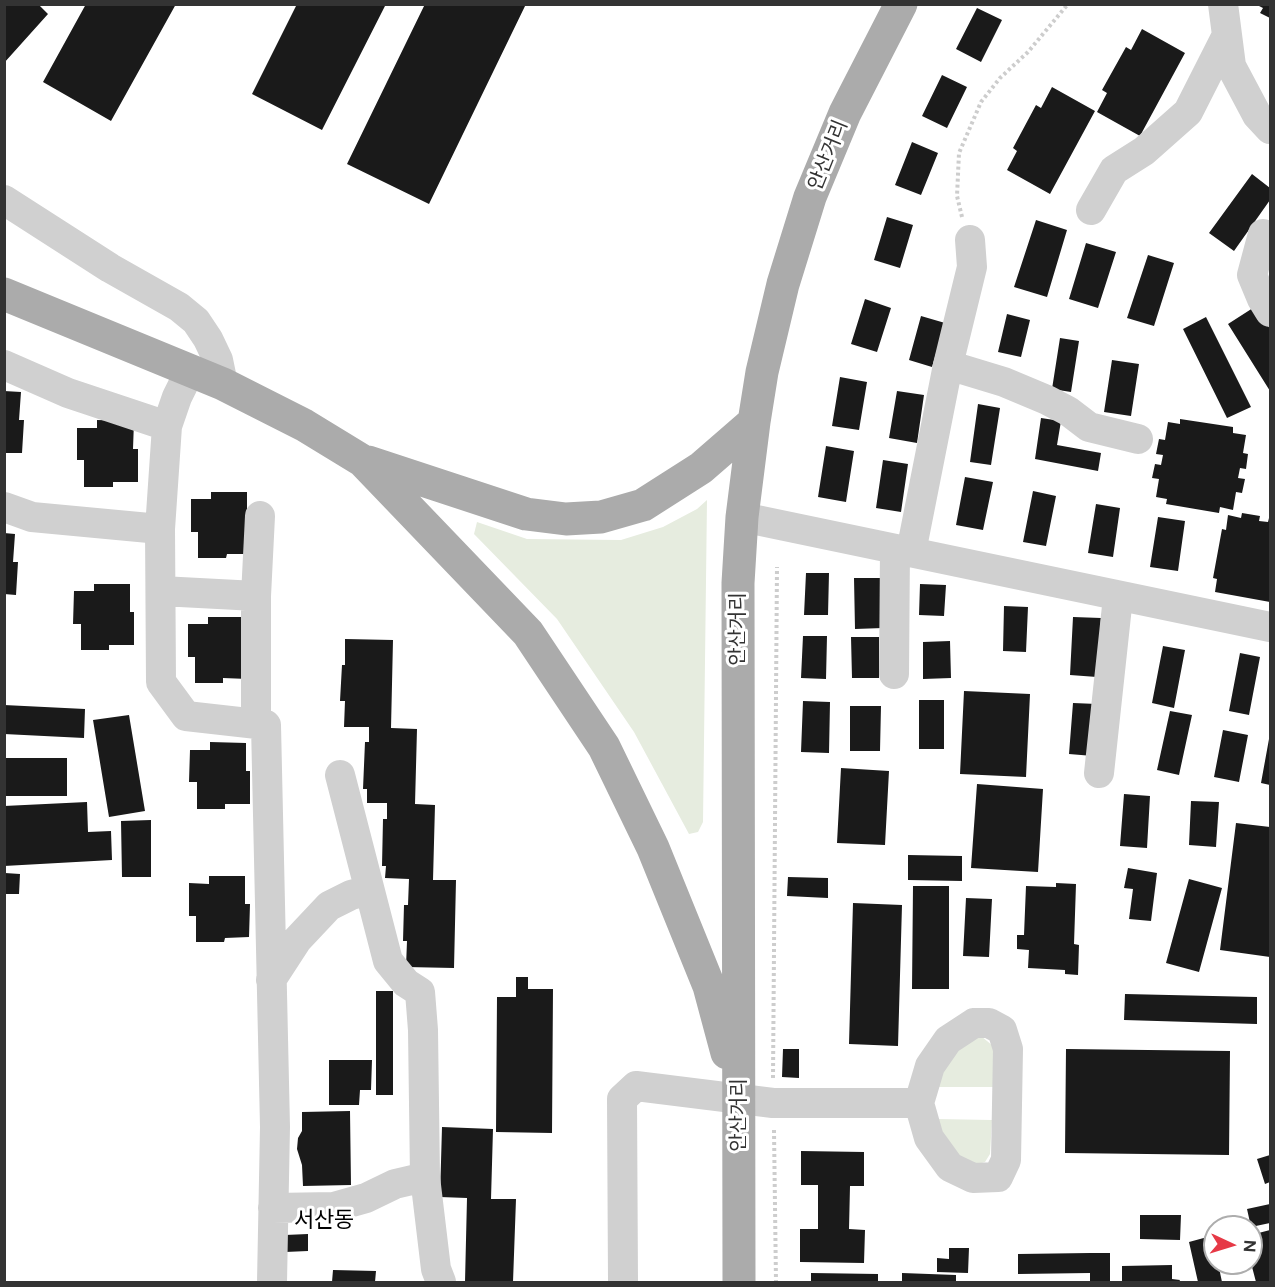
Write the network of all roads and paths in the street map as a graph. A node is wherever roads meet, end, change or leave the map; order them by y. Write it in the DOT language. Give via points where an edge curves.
graph roads {
  1 [pos="901,4"];
  2 [pos="1068,4"];
  3 [pos="1223,4"];
  4 [pos="1227,35"];
  5 [pos="1270,129"];
  6 [pos="4,200"];
  7 [pos="1091,210"];
  8 [pos="1263,234"];
  9 [pos="970,240"];
  10 [pos="4,294"];
  11 [pos="1270,312"];
  12 [pos="4,364"];
  13 [pos="948,364"];
  14 [pos="190,370"];
  15 [pos="223,384"];
  16 [pos="754,422"];
  17 [pos="167,426"];
  18 [pos="1138,439"];
  19 [pos="363,461"];
  20 [pos="4,507"];
  21 [pos="260,516"];
  22 [pos="742,517"];
  23 [pos="160,529"];
  24 [pos="903,550"];
  25 [pos="777,567"];
  26 [pos="161,591"];
  27 [pos="256,596"];
  28 [pos="1118,597"];
  29 [pos="1270,627"];
  30 [pos="894,674"];
  31 [pos="256,724"];
  32 [pos="1099,773"];
  33 [pos="340,775"];
  34 [pos="369,890"];
  35 [pos="271,980"];
  36 [pos="739,1098"];
  37 [pos="773,1103"];
  38 [pos="919,1103"];
  39 [pos="425,1177"];
  40 [pos="273,1208"];
  41 [pos="272,1282"];
  42 [pos="441,1282"];
  43 [pos="623,1282"];
  44 [pos="739,1282"];
  45 [pos="776,1282"];
  1 -- 16 [label="main road, 안산거리" via="845,113 810,197 783,284"];
  2 -- 9 [label="path" via="981,102 959,153 957,196"];
  3 -- 4 [label="street"];
  4 -- 5 [label="street" via="1232,66 1257,115"];
  4 -- 7 [label="street" via="1188,112 1144,151 1114,170"];
  6 -- 15 [label="street" via="196,321 218,360"];
  8 -- 11 [label="street" via="1252,275"];
  9 -- 13 [label="street" via="972,267"];
  10 -- 14 [label="main road"];
  12 -- 17 [label="street" via="69,393"];
  13 -- 18 [label="street" via="1026,391 1068,411 1089,427"];
  13 -- 24 [label="street"];
  14 -- 15 [label="main road"];
  14 -- 17 [label="street"];
  15 -- 19 [label="main road" via="304,425"];
  16 -- 19 [label="main road" via="701,468 643,505 601,517 566,519 526,514"];
  16 -- 22 [label="main road, 안산거리"];
  17 -- 23 [label="street"];
  19 -- 36 [label="main road" via="528,633 604,747 653,848 709,986"];
  20 -- 23 [label="street" via="32,518"];
  21 -- 27 [label="street"];
  22 -- 24 [label="street"];
  22 -- 36 [label="main road, 안산거리" via="738,583"];
  23 -- 26 [label="street"];
  24 -- 28 [label="street"];
  24 -- 30 [label="street"];
  25 -- 37 [label="path"];
  26 -- 27 [label="street"];
  26 -- 31 [label="street" via="161,682 186,716"];
  27 -- 31 [label="street"];
  28 -- 29 [label="street"];
  28 -- 32 [label="street"];
  31 -- 35 [label="street" via="266,725"];
  33 -- 34 [label="street"];
  34 -- 35 [label="street" via="329,906 297,940"];
  34 -- 39 [label="street" via="388,961 406,983 420,992"];
  35 -- 40 [label="street"];
  36 -- 37 [label="street"];
  36 -- 43 [label="street" via="636,1086 622,1099"];
  36 -- 44 [label="main road, 안산거리"];
  37 -- 38 [label="street"];
  37 -- 45 [label="path"];
  38 -- 38 [label="street" via="930,1066 948,1040 974,1023 989,1023 1002,1030 1008,1049 1006,1160 998,1177 974,1178 950,1167 929,1138"];
  39 -- 40 [label="street" via="334,1207"];
  39 -- 42 [label="street"];
  40 -- 41 [label="street"];
}
